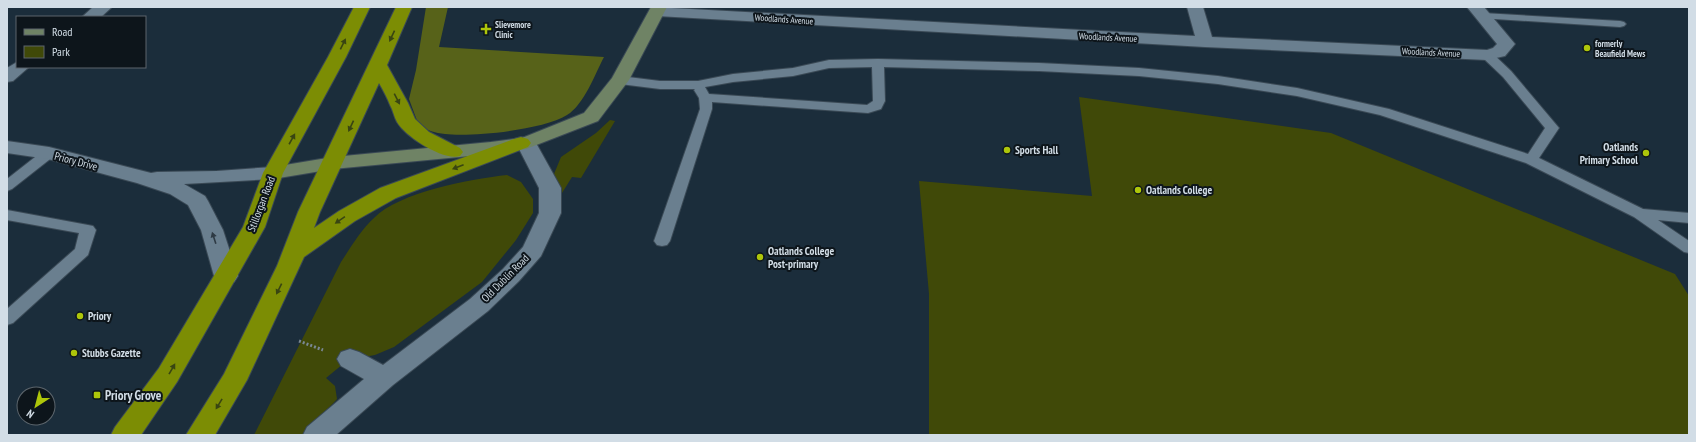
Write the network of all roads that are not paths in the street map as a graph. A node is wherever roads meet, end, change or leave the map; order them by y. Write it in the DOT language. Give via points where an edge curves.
graph roads {
  1 [pos="104,7"];
  2 [pos="362,7"];
  3 [pos="404,7"];
  4 [pos="1195,7"];
  5 [pos="658,9"];
  6 [pos="1479,11"];
  7 [pos="91,16"];
  8 [pos="1620,24"];
  9 [pos="1206,42"];
  10 [pos="1487,55"];
  11 [pos="878,63"];
  12 [pos="378,65"];
  13 [pos="19,68"];
  14 [pos="7,77"];
  15 [pos="620,80"];
  16 [pos="698,85"];
  17 [pos="705,98"];
  18 [pos="523,143"];
  19 [pos="7,148"];
  20 [pos="453,152"];
  21 [pos="49,153"];
  22 [pos="1531,160"];
  23 [pos="333,163"];
  24 [pos="273,173"];
  25 [pos="144,178"];
  26 [pos="7,186"];
  27 [pos="1640,214"];
  28 [pos="7,215"];
  29 [pos="1689,218"];
  30 [pos="662,241"];
  31 [pos="1689,248"];
  32 [pos="294,253"];
  33 [pos="226,276"];
  34 [pos="7,319"];
  35 [pos="350,359"];
  36 [pos="384,378"];
  37 [pos="125,435"];
  38 [pos="200,435"];
  39 [pos="317,435"];
  1 -- 7 [label="street"];
  24 -- 2 [label="highway, Stillorgan Road, one-way" via="337,58"];
  3 -- 12 [label="highway, one-way"];
  4 -- 9 [label="street"];
  5 -- 9 [label="street, Woodlands Avenue" via="847,23"];
  5 -- 15 [label="street"];
  6 -- 8 [label="lane"];
  6 -- 10 [label="street, Woodlands Avenue" via="1506,44 1499,52"];
  9 -- 10 [label="street, Woodlands Avenue"];
  10 -- 22 [label="lane" via="1507,74 1552,128"];
  11 -- 16 [label="lane" via="829,64 793,72 733,78"];
  11 -- 17 [label="lane" via="879,101 876,106 868,109"];
  11 -- 22 [label="lane" via="1139,72 1218,80 1298,92 1384,112"];
  12 -- 20 [label="highway, one-way" via="406,121 422,136"];
  12 -- 23 [label="highway, one-way"];
  13 -- 14 [label="street"];
  15 -- 16 [label="lane" via="660,85"];
  15 -- 18 [label="street" via="591,117"];
  16 -- 17 [label="lane"];
  17 -- 30 [label="lane" via="706,109"];
  18 -- 20 [label="street"];
  18 -- 32 [label="highway, one-way" via="388,192 347,216"];
  18 -- 36 [label="street, Old Dublin Road" via="550,188 550,214 533,251 479,305"];
  19 -- 21 [label="street, Priory Drive"];
  20 -- 23 [label="street"];
  21 -- 25 [label="street, Priory Drive"];
  21 -- 26 [label="lane"];
  22 -- 27 [label="lane"];
  23 -- 24 [label="street"];
  23 -- 32 [label="highway" via="309,212"];
  24 -- 25 [label="street, Priory Drive"];
  24 -- 33 [label="highway, Stillorgan Road" via="254,227"];
  33 -- 25 [label="street, Priory Drive, one-way" via="212,230 197,201 177,189"];
  27 -- 29 [label="lane"];
  27 -- 31 [label="lane"];
  28 -- 34 [label="lane" via="88,230 82,251"];
  32 -- 38 [label="highway, one-way" via="234,380"];
  37 -- 33 [label="highway, Stillorgan Road, one-way" via="168,375"];
  35 -- 36 [label="street"];
  36 -- 39 [label="street, Old Dublin Road"];
}
